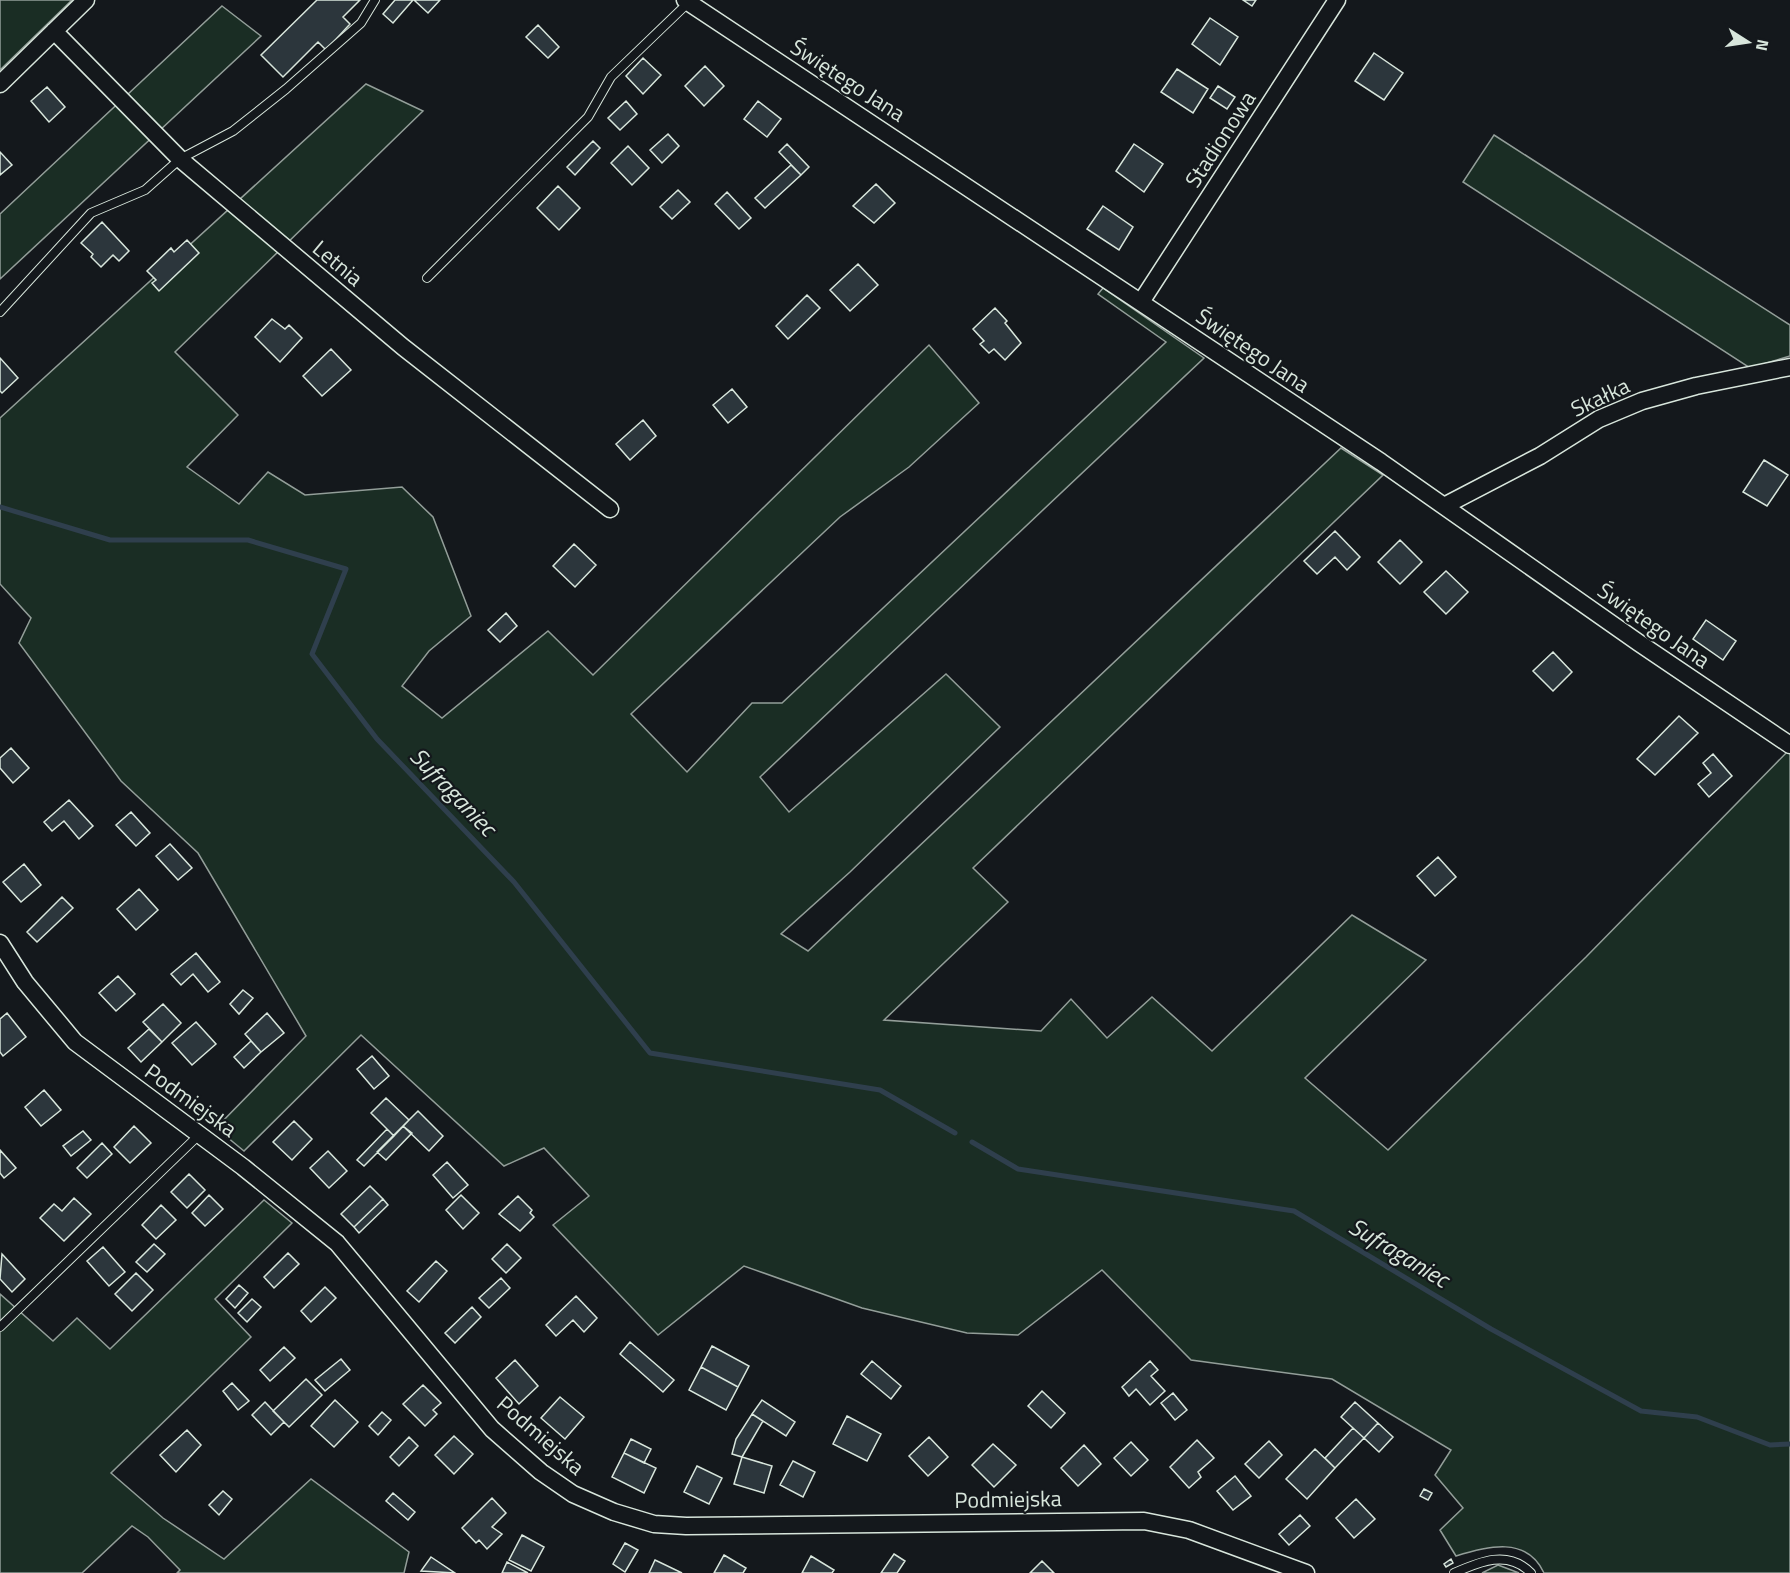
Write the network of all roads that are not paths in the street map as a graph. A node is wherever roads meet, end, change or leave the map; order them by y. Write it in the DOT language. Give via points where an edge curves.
graph roads {
  1 [pos="86,0"];
  2 [pos="375,0"];
  3 [pos="1336,0"];
  4 [pos="687,1"];
  5 [pos="54,31"];
  6 [pos="0,84"];
  7 [pos="180,159"];
  8 [pos="427,279"];
  9 [pos="1141,302"];
  10 [pos="0,312"];
  11 [pos="1790,367"];
  12 [pos="1444,506"];
  13 [pos="610,509"];
  14 [pos="1790,745"];
  15 [pos="0,943"];
  16 [pos="200,1134"];
  17 [pos="0,1327"];
  18 [pos="1306,1573"];
  19 [pos="1454,1573"];
  20 [pos="1531,1573"];
  1 -- 5 [label="street"];
  2 -- 7 [label="lane" via="362,23 286,89 233,131"];
  3 -- 9 [label="street, Stadionowa"];
  4 -- 8 [label="lane" via="610,77 588,117"];
  4 -- 9 [label="street, Świętego Jana"];
  5 -- 6 [label="street"];
  5 -- 7 [label="street, Letnia"];
  7 -- 10 [label="lane" via="145,190 91,213"];
  7 -- 13 [label="street, Letnia" via="403,347"];
  9 -- 12 [label="street, Świętego Jana"];
  11 -- 12 [label="street, Skałka" via="1642,401 1599,419 1540,456"];
  12 -- 14 [label="street, Świętego Jana"];
  15 -- 16 [label="street, Podmiejska" via="25,982 75,1042"];
  16 -- 17 [label="lane"];
  16 -- 18 [label="street, Podmiejska" via="337,1243 492,1429 541,1472 614,1512 654,1524 686,1526 1144,1521 1189,1530"];
  19 -- 20 [label="lane" via="1488,1559 1508,1559"];
}
